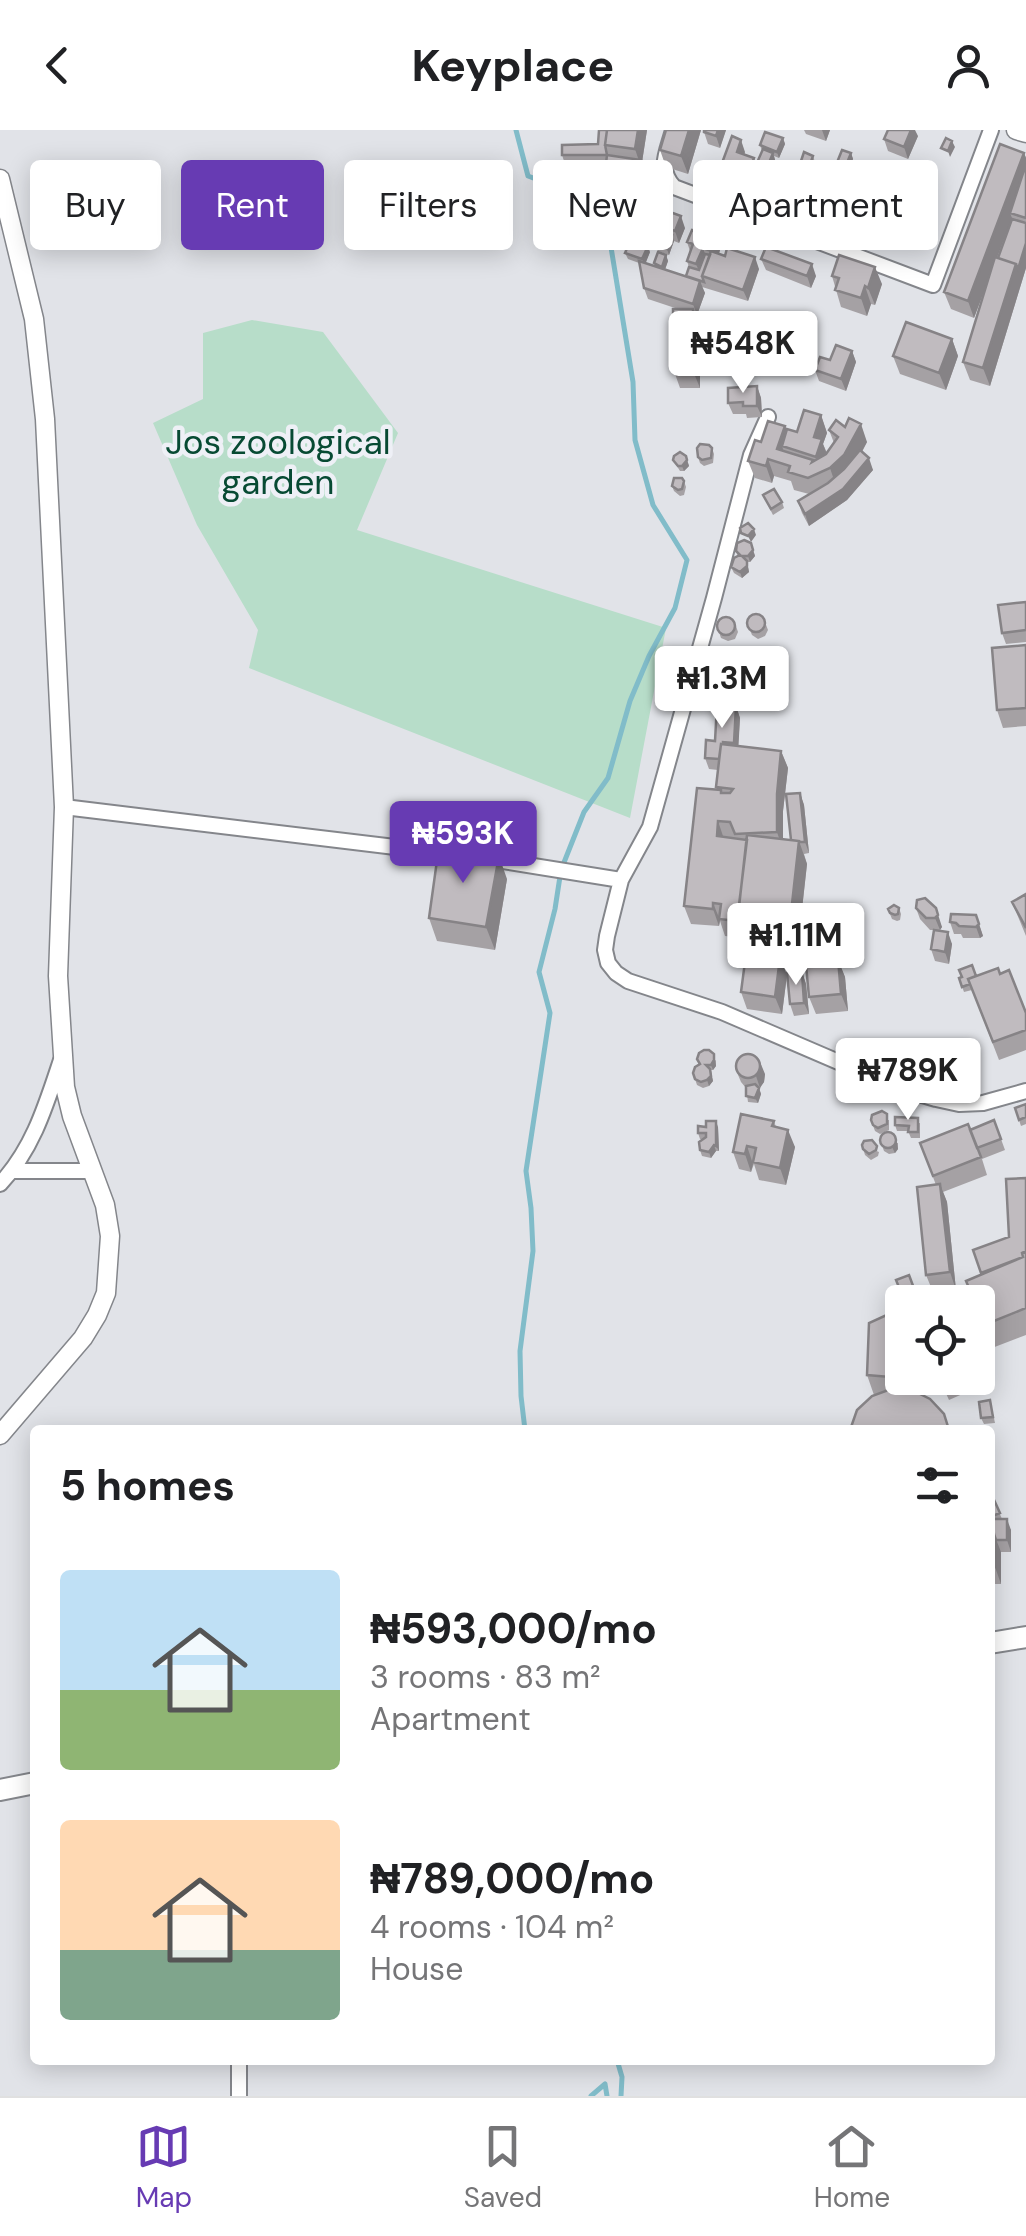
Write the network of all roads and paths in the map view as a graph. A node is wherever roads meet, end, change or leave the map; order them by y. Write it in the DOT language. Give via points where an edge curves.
graph roads {
  1 [pos="672,130"];
  2 [pos="991,130"];
  3 [pos="1016,130"];
  4 [pos="1026,134"];
  5 [pos="0,179"];
  6 [pos="768,418"];
  7 [pos="64,807"];
  8 [pos="622,880"];
  9 [pos="63,1055"];
  10 [pos="1026,1091"];
  11 [pos="12,1171"];
  12 [pos="92,1172"];
  13 [pos="0,1184"];
  14 [pos="0,1435"];
  15 [pos="1026,1637"];
  16 [pos="995,1642"];
  17 [pos="30,1784"];
  18 [pos="0,1790"];
  19 [pos="239,2065"];
  20 [pos="239,2096"];
  1 -- 2 [label="street" via="663,170 674,187 934,286"];
  3 -- 4 [label="street"];
  5 -- 7 [label="street" via="40,365"];
  6 -- 8 [label="street" via="751,455 650,827"];
  7 -- 8 [label="street"];
  7 -- 9 [label="street" via="58,976"];
  8 -- 10 [label="street" via="605,950 628,981 936,1099 983,1104"];
  9 -- 11 [label="street" via="36,1132"];
  9 -- 12 [label="street" via="72,1116"];
  11 -- 12 [label="street"];
  11 -- 13 [label="street"];
  12 -- 14 [label="street" via="110,1236 106,1293 83,1338"];
  15 -- 16 [label="main road"];
  17 -- 18 [label="main road"];
  19 -- 20 [label="street"];
}
